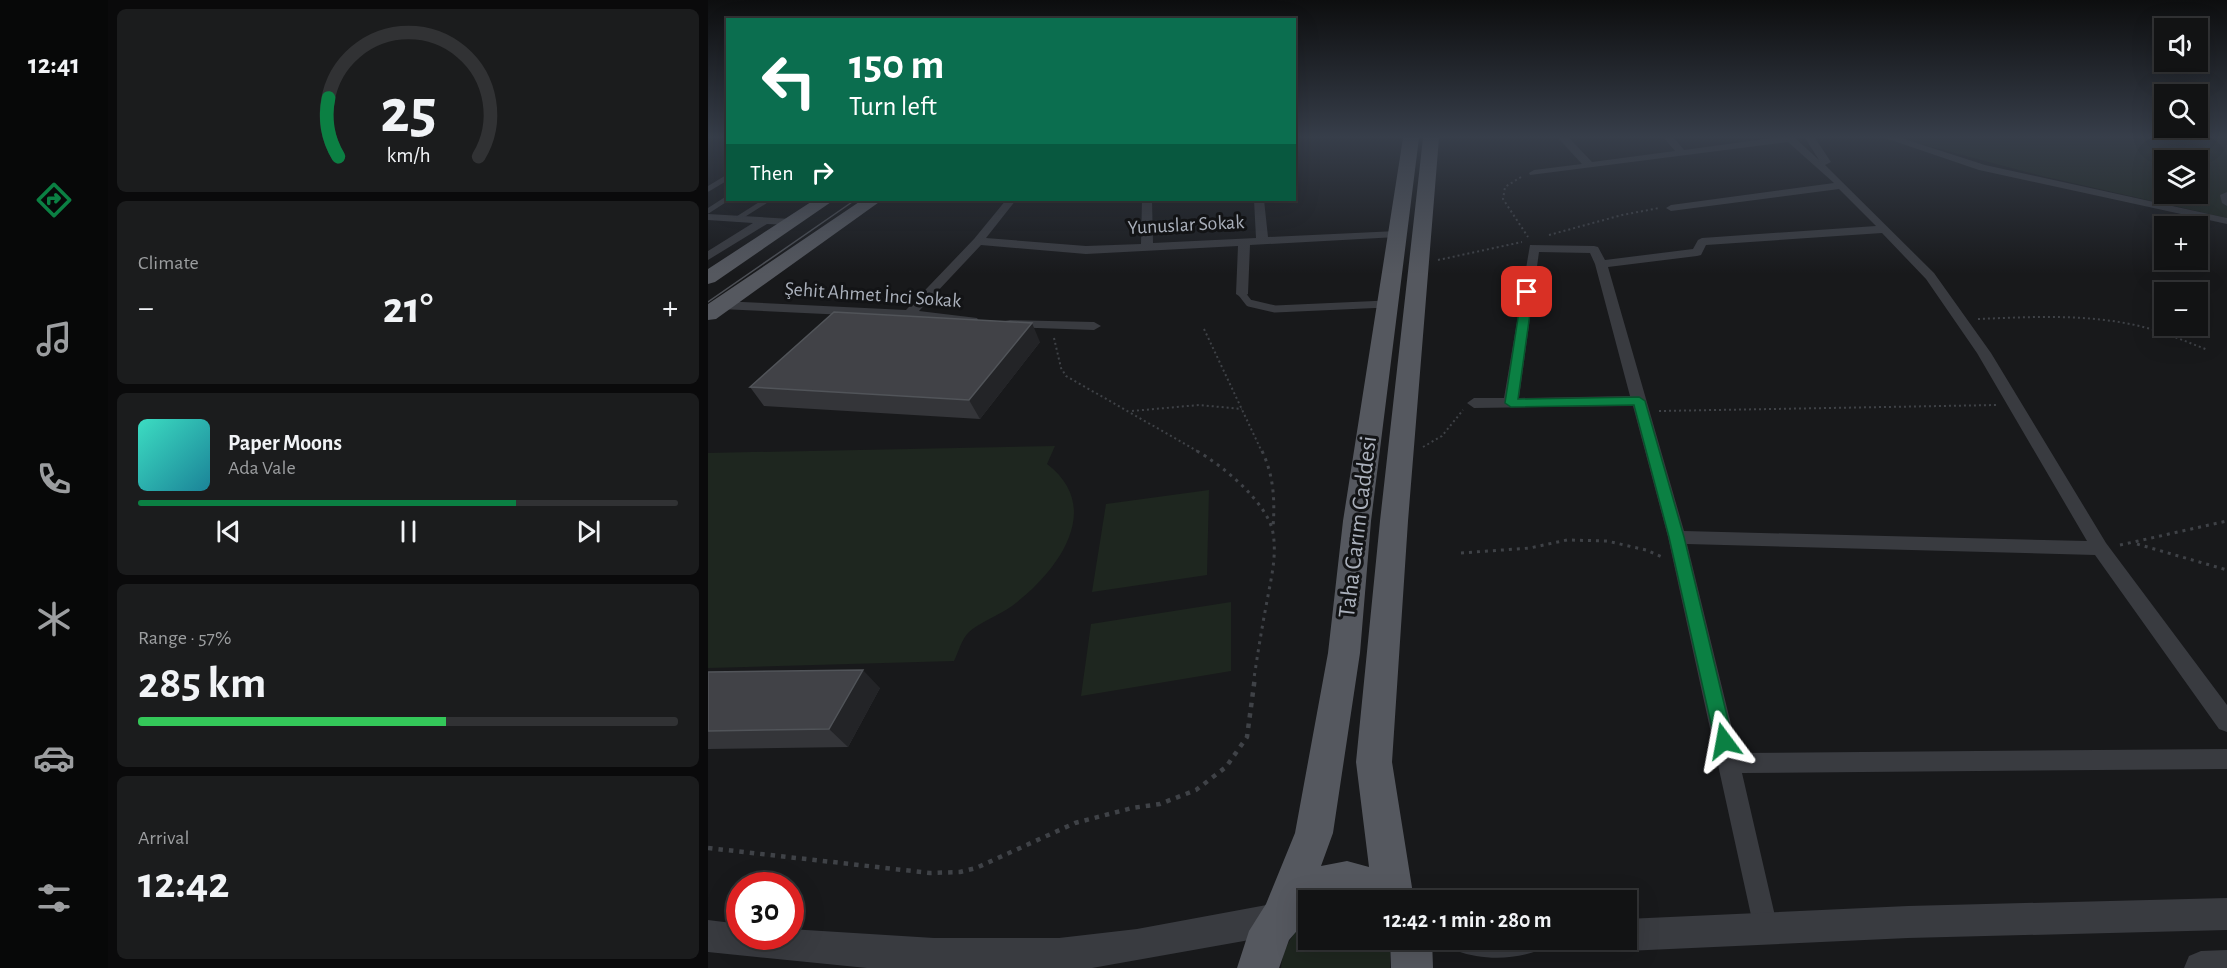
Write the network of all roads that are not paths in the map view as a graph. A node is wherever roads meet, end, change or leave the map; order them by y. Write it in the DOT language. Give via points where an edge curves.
graph roads {
  1 [pos="1404,183"];
  2 [pos="1426,183"];
  3 [pos="1839,183"];
  4 [pos="1840,183"];
  5 [pos="2053,183"];
  6 [pos="1842,186"];
  7 [pos="726,199"];
  8 [pos="765,201"];
  9 [pos="823,201"];
  10 [pos="872,201"];
  11 [pos="1010,201"];
  12 [pos="1147,201"];
  13 [pos="1259,201"];
  14 [pos="1671,207"];
  15 [pos="708,211"];
  16 [pos="708,217"];
  17 [pos="737,219"];
  18 [pos="764,221"];
  19 [pos="2227,221"];
  20 [pos="791,222"];
  21 [pos="1885,230"];
  22 [pos="1397,234"];
  23 [pos="978,241"];
  24 [pos="1262,241"];
  25 [pos="1244,242"];
  26 [pos="1147,247"];
  27 [pos="708,256"];
  28 [pos="1601,264"];
  29 [pos="708,278"];
  30 [pos="1242,294"];
  31 [pos="1387,304"];
  32 [pos="715,310"];
  33 [pos="909,314"];
  34 [pos="1094,326"];
  35 [pos="1474,403"];
  36 [pos="1511,403"];
  37 [pos="1641,406"];
  38 [pos="1677,537"];
  39 [pos="2100,548"];
  40 [pos="2227,722"];
  41 [pos="2227,759"];
  42 [pos="1730,763"];
  43 [pos="1313,890"];
  44 [pos="1373,890"];
  45 [pos="1393,890"];
  46 [pos="1298,900"];
  47 [pos="2227,914"];
  48 [pos="1281,915"];
  49 [pos="1765,928"];
  50 [pos="1637,934"];
  51 [pos="708,936"];
  52 [pos="1411,950"];
  53 [pos="2227,967"];
  54 [pos="1258,968"];
  55 [pos="1412,968"];
  56 [pos="2201,968"];
  1 -- 22 [label="main road, Taha Carım Caddesi"];
  2 -- 45 [label="main road, Taha Carım Caddesi" via="1374,762"];
  3 -- 6 [label="street"];
  4 -- 6 [label="street"];
  5 -- 19 [label="street"];
  6 -- 14 [label="street"];
  6 -- 21 [label="street"];
  7 -- 15 [label="lane"];
  8 -- 17 [label="lane"];
  9 -- 20 [label="main road"];
  10 -- 32 [label="main road"];
  11 -- 23 [label="street"];
  12 -- 26 [label="street"];
  13 -- 24 [label="street"];
  16 -- 17 [label="street"];
  17 -- 18 [label="street"];
  18 -- 20 [label="street"];
  18 -- 27 [label="street"];
  20 -- 29 [label="main road"];
  21 -- 28 [label="street" via="1702,242 1697,252"];
  21 -- 39 [label="street" via="1930,276 1961,320"];
  22 -- 24 [label="street, Yunuslar Sokak"];
  22 -- 31 [label="main road, Taha Carım Caddesi"];
  23 -- 26 [label="street, Yunuslar Sokak" via="1086,250"];
  23 -- 33 [label="street"];
  24 -- 25 [label="street, Yunuslar Sokak"];
  25 -- 26 [label="street, Yunuslar Sokak"];
  25 -- 30 [label="street"];
  28 -- 36 [label="street" via="1594,250 1534,248"];
  28 -- 37 [label="street"];
  30 -- 31 [label="lane" via="1249,303 1269,308"];
  31 -- 48 [label="main road, Taha Carım Caddesi" via="1357,521 1344,653 1314,833"];
  32 -- 33 [label="street, Şehit Ahmet İnci Sokak"];
  33 -- 34 [label="street, Şehit Ahmet İnci Sokak" via="990,323"];
  35 -- 36 [label="street"];
  36 -- 37 [label="street"];
  37 -- 38 [label="street"];
  38 -- 39 [label="street"];
  38 -- 42 [label="street"];
  39 -- 40 [label="street"];
  41 -- 42 [label="street"];
  42 -- 49 [label="street"];
  43 -- 44 [label="main road" via="1350,882"];
  46 -- 48 [label="main road"];
  47 -- 49 [label="street"];
  48 -- 51 [label="street" via="1137,946 1042,955 908,955"];
  48 -- 54 [label="main road, Taha Carım Caddesi" via="1263,946"];
  49 -- 50 [label="street"];
  52 -- 55 [label="main road"];
  53 -- 56 [label="street"];
}
